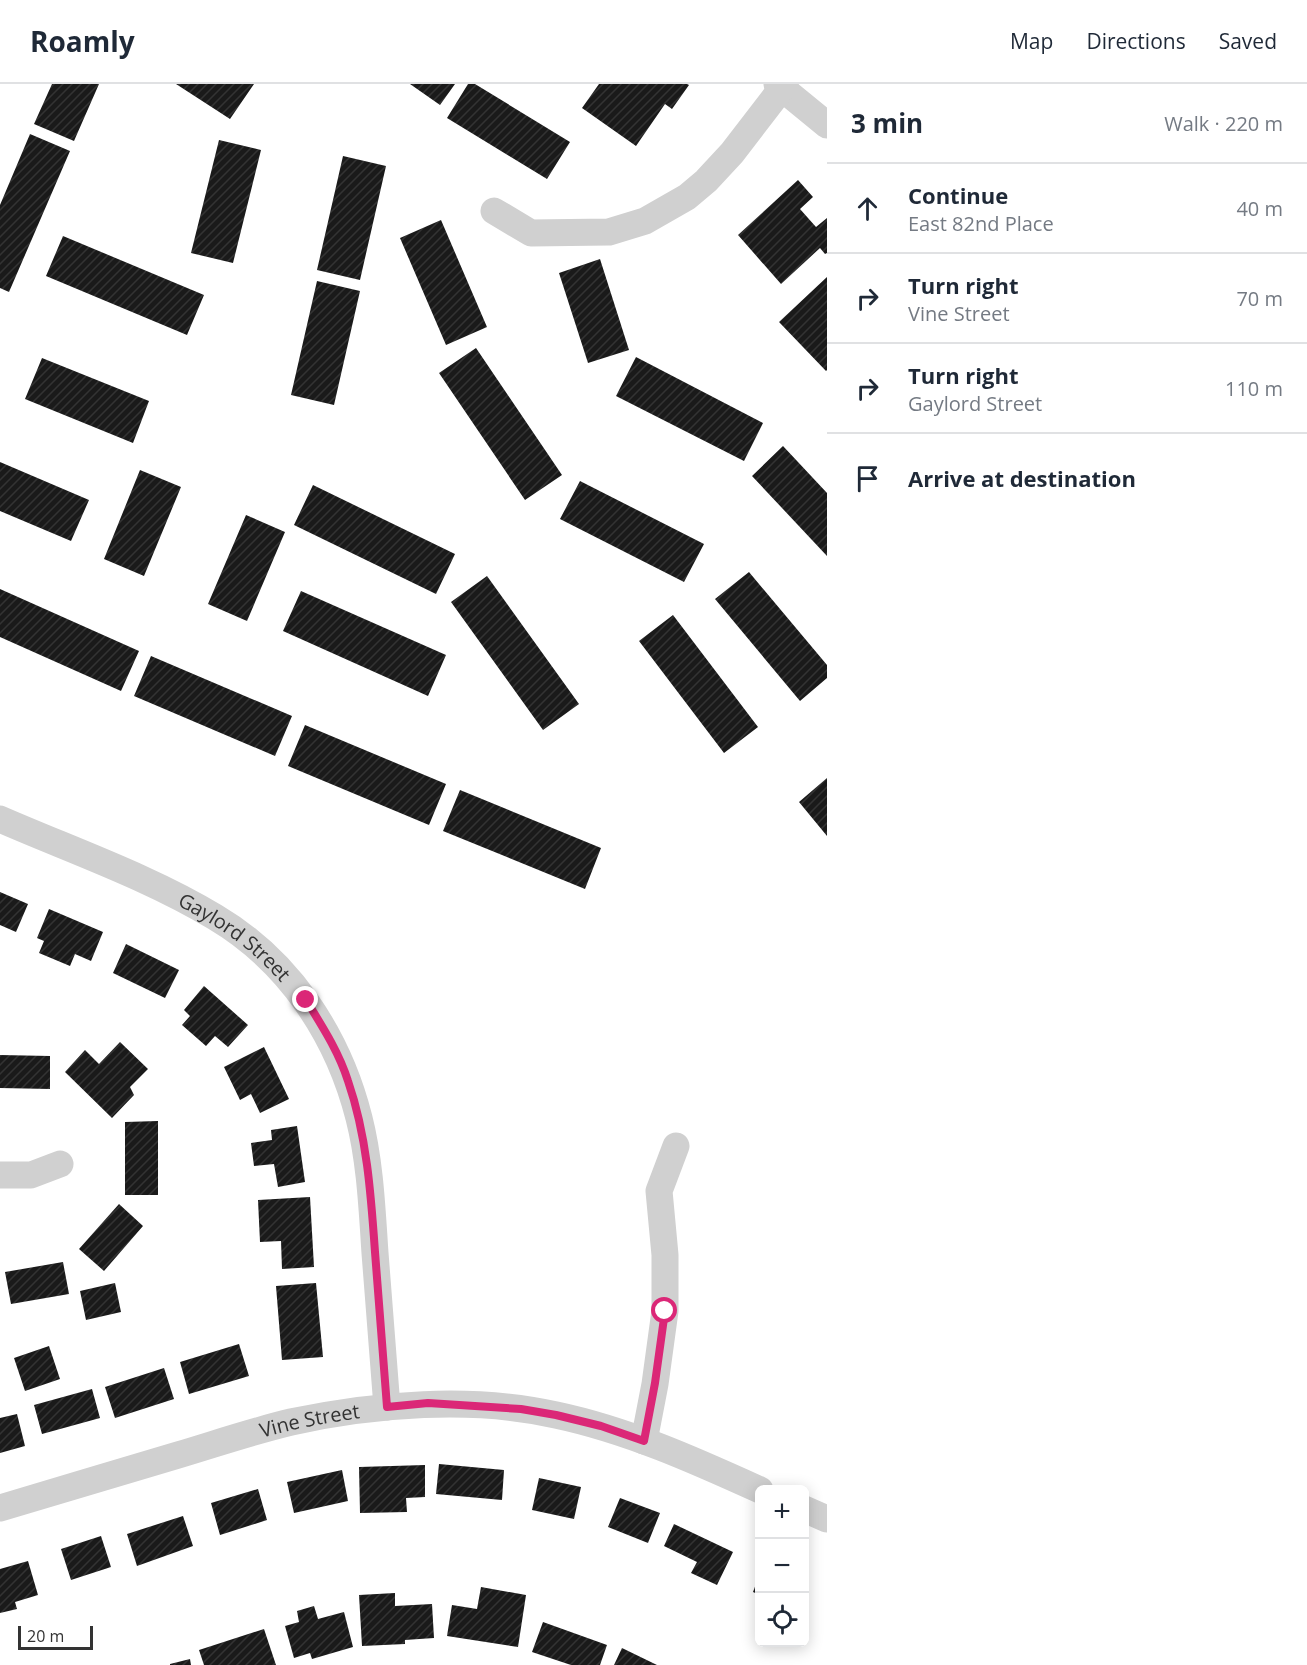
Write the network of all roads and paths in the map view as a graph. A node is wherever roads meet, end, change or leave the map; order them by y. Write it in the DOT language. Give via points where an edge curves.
graph roads {
  1 [pos="781,85"];
  2 [pos="827,125"];
  3 [pos="494,211"];
  4 [pos="0,819"];
  5 [pos="676,1146"];
  6 [pos="60,1164"];
  7 [pos="0,1175"];
  8 [pos="387,1407"];
  9 [pos="644,1441"];
  10 [pos="755,1488"];
  11 [pos="0,1508"];
  12 [pos="809,1511"];
  13 [pos="827,1518"];
  1 -- 2 [label="street"];
  1 -- 3 [label="street" via="732,153 706,181 645,221 609,232 531,233"];
  4 -- 8 [label="street, Gaylord Street" via="216,917 267,957 306,1000 338,1056 360,1119"];
  5 -- 9 [label="street" via="659,1191 665,1311"];
  6 -- 7 [label="street" via="31,1175"];
  8 -- 9 [label="street, Vine Street" via="428,1403 521,1409 601,1426"];
  8 -- 11 [label="street, Vine Street" via="291,1422"];
  9 -- 10 [label="street, Vine Street"];
  12 -- 13 [label="street"];
}
